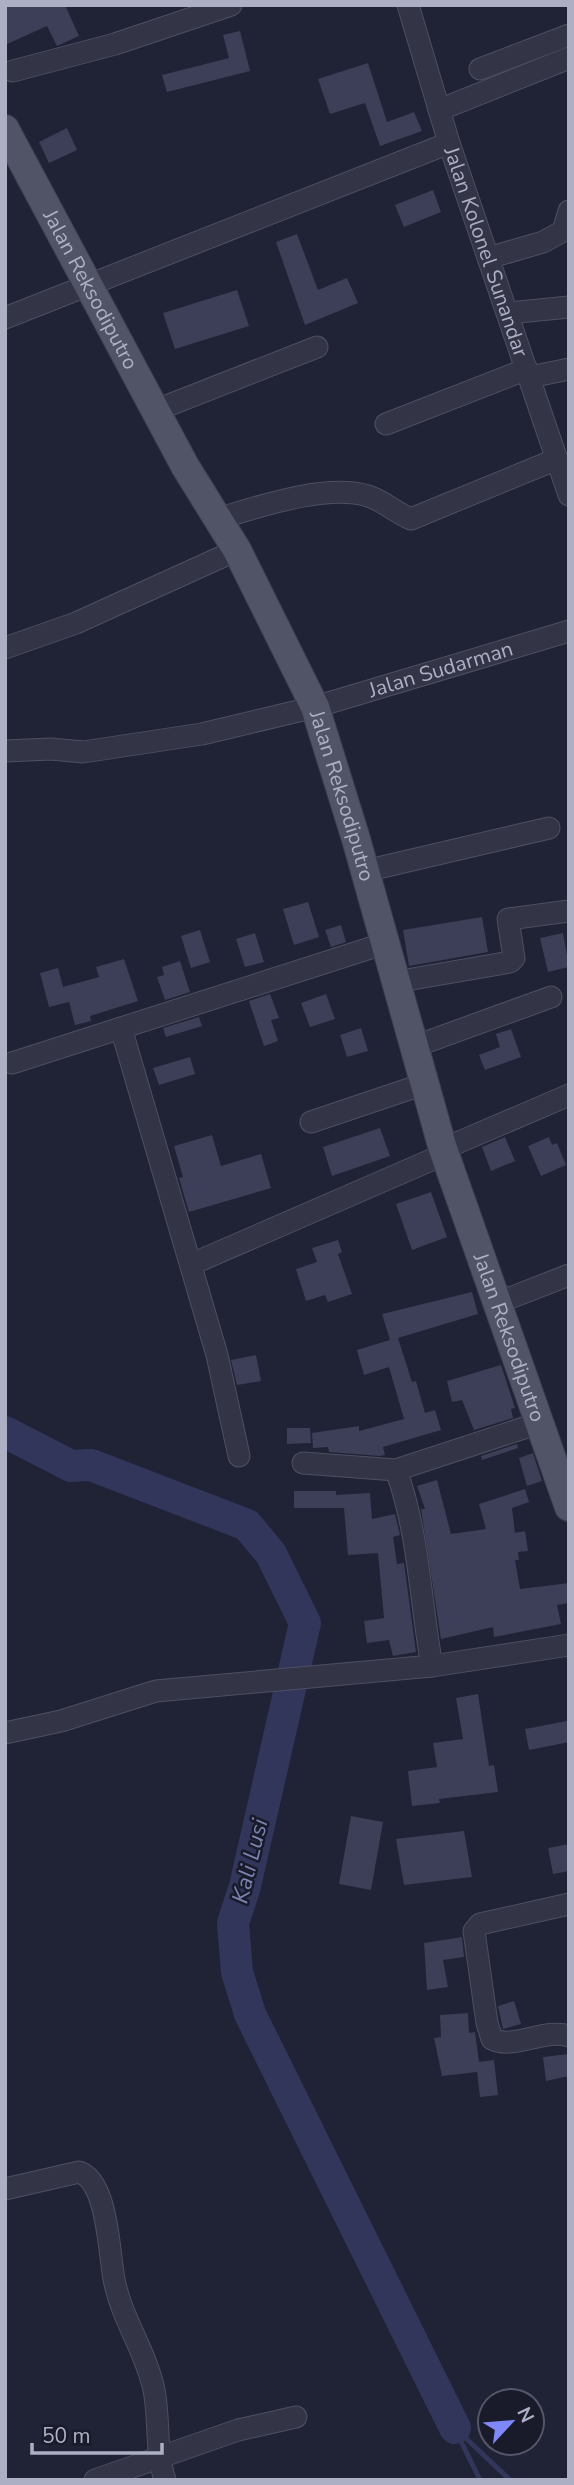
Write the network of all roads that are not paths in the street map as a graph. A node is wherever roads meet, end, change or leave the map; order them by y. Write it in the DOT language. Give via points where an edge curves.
graph roads {
  1 [pos="231,5"];
  2 [pos="408,5"];
  3 [pos="569,35"];
  4 [pos="569,58"];
  5 [pos="481,69"];
  6 [pos="13,71"];
  7 [pos="439,110"];
  8 [pos="6,133"];
  9 [pos="449,143"];
  10 [pos="569,211"];
  11 [pos="488,258"];
  12 [pos="88,286"];
  13 [pos="569,307"];
  14 [pos="508,313"];
  15 [pos="5,318"];
  16 [pos="317,347"];
  17 [pos="569,369"];
  18 [pos="528,373"];
  19 [pos="154,411"];
  20 [pos="386,424"];
  21 [pos="557,459"];
  22 [pos="569,495"];
  23 [pos="218,519"];
  24 [pos="237,550"];
  25 [pos="569,631"];
  26 [pos="5,648"];
  27 [pos="316,710"];
  28 [pos="5,751"];
  29 [pos="550,828"];
  30 [pos="365,871"];
  31 [pos="569,911"];
  32 [pos="386,943"];
  33 [pos="395,982"];
  34 [pos="551,997"];
  35 [pos="121,1028"];
  36 [pos="413,1047"];
  37 [pos="12,1063"];
  38 [pos="424,1084"];
  39 [pos="569,1095"];
  40 [pos="311,1122"];
  41 [pos="444,1152"];
  42 [pos="192,1264"];
  43 [pos="569,1275"];
  44 [pos="497,1303"];
  45 [pos="539,1423"];
  46 [pos="559,1449"];
  47 [pos="239,1456"];
  48 [pos="303,1463"];
  49 [pos="396,1470"];
  50 [pos="569,1507"];
  51 [pos="569,1645"];
  52 [pos="432,1666"];
  53 [pos="5,1734"];
  54 [pos="569,1904"];
  55 [pos="569,2036"];
  56 [pos="5,2189"];
  57 [pos="296,2417"];
  58 [pos="158,2458"];
  59 [pos="95,2480"];
  60 [pos="165,2480"];
  1 -- 6 [label="street" via="116,44"];
  2 -- 7 [label="street, Jalan Kolonel Sunandar"];
  3 -- 5 [label="street"];
  4 -- 7 [label="street"];
  7 -- 9 [label="street, Jalan Kolonel Sunandar"];
  8 -- 12 [label="main road, Jalan Reksodiputro"];
  9 -- 11 [label="street, Jalan Kolonel Sunandar"];
  9 -- 12 [label="street"];
  10 -- 11 [label="street" via="563,230 543,242"];
  11 -- 14 [label="street, Jalan Kolonel Sunandar"];
  12 -- 15 [label="street"];
  12 -- 19 [label="main road, Jalan Reksodiputro"];
  13 -- 14 [label="street"];
  14 -- 18 [label="street, Jalan Kolonel Sunandar"];
  16 -- 19 [label="street"];
  17 -- 18 [label="street"];
  18 -- 20 [label="street"];
  18 -- 21 [label="street, Jalan Kolonel Sunandar"];
  19 -- 23 [label="main road, Jalan Reksodiputro"];
  21 -- 22 [label="street, Jalan Kolonel Sunandar"];
  21 -- 23 [label="street" via="411,519 371,497 344,493 303,497"];
  23 -- 24 [label="main road, Jalan Reksodiputro"];
  24 -- 26 [label="street" via="76,623"];
  24 -- 27 [label="main road, Jalan Reksodiputro"];
  25 -- 27 [label="street, Jalan Sudarman"];
  27 -- 28 [label="street, Jalan Sudarman" via="83,752 51,748"];
  27 -- 30 [label="main road, Jalan Reksodiputro"];
  29 -- 30 [label="street"];
  30 -- 32 [label="main road, Jalan Reksodiputro"];
  31 -- 33 [label="street" via="508,919 510,962"];
  32 -- 33 [label="main road, Jalan Reksodiputro"];
  32 -- 35 [label="street"];
  33 -- 36 [label="main road, Jalan Reksodiputro"];
  34 -- 36 [label="street"];
  35 -- 37 [label="street"];
  35 -- 42 [label="street"];
  36 -- 38 [label="main road, Jalan Reksodiputro"];
  38 -- 40 [label="street"];
  38 -- 41 [label="main road, Jalan Reksodiputro"];
  39 -- 41 [label="street"];
  41 -- 42 [label="street"];
  41 -- 44 [label="main road, Jalan Reksodiputro"];
  42 -- 47 [label="street"];
  43 -- 44 [label="street"];
  44 -- 45 [label="main road, Jalan Reksodiputro"];
  45 -- 46 [label="main road, Jalan Reksodiputro"];
  45 -- 49 [label="street"];
  46 -- 50 [label="main road, Jalan Reksodiputro"];
  48 -- 49 [label="street"];
  49 -- 52 [label="street" via="414,1532"];
  51 -- 52 [label="street"];
  52 -- 53 [label="street" via="156,1691"];
  54 -- 55 [label="street" via="480,1924 474,1931 492,2039"];
  56 -- 58 [label="street" via="79,2172 91,2179 101,2201 121,2305 154,2391"];
  57 -- 58 [label="street" via="238,2430"];
  58 -- 59 [label="street"];
  58 -- 60 [label="street"];
}
